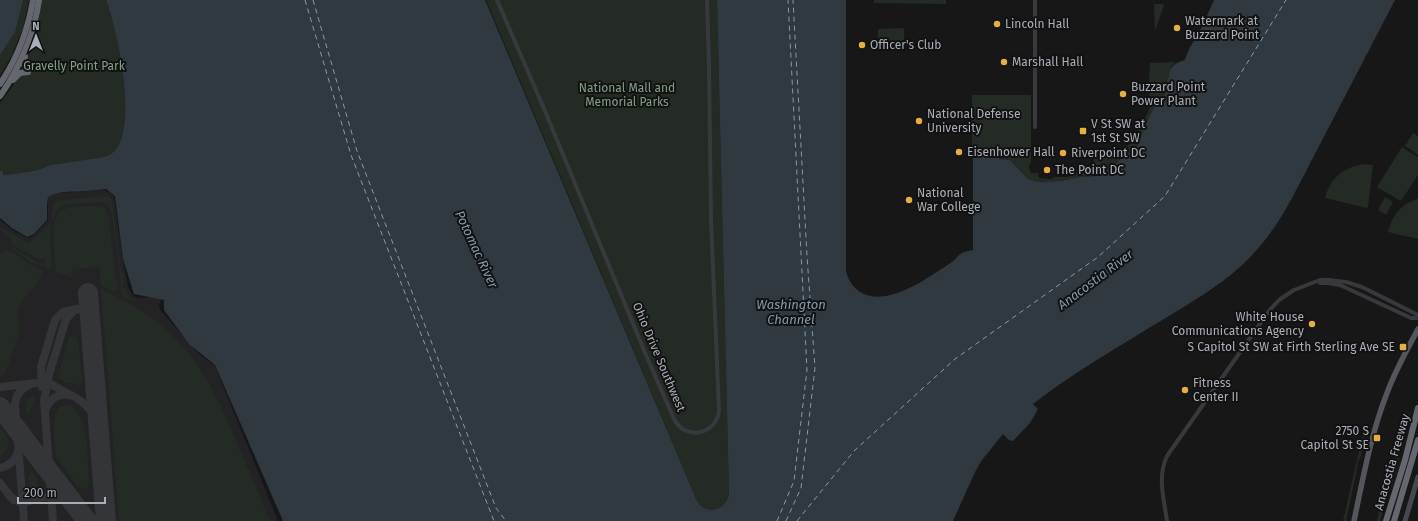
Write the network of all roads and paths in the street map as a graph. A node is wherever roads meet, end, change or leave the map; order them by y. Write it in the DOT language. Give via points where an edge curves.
graph roads {
  1 [pos="33,0"];
  2 [pos="40,0"];
  3 [pos="497,0"];
  4 [pos="707,0"];
  5 [pos="1036,0"];
  6 [pos="30,40"];
  7 [pos="1,82"];
  8 [pos="4,90"];
  9 [pos="0,96"];
  10 [pos="1035,127"];
  11 [pos="1310,283"];
  12 [pos="1418,317"];
  13 [pos="1418,329"];
  14 [pos="1418,408"];
  15 [pos="1418,440"];
  16 [pos="1418,477"];
  17 [pos="1167,521"];
  18 [pos="1354,521"];
  19 [pos="1386,521"];
  20 [pos="1394,521"];
  21 [pos="1405,521"];
  1 -- 7 [label="highway" via="24,36"];
  2 -- 6 [label="highway"];
  3 -- 4 [label="street, Ohio Drive Southwest" via="674,419 683,429 695,433 711,427 719,411 711,220"];
  5 -- 10 [label="street"];
  6 -- 8 [label="highway"];
  6 -- 8 [label="highway" via="24,62 28,72 19,74"];
  8 -- 9 [label="highway"];
  11 -- 12 [label="street" via="1340,285 1411,318"];
  11 -- 12 [label="street" via="1329,280 1357,285"];
  11 -- 17 [label="street" via="1288,293 1272,308 1168,454 1162,474"];
  13 -- 18 [label="main road" via="1377,419"];
  14 -- 19 [label="highway, Anacostia Freeway"];
  15 -- 20 [label="highway, Anacostia Freeway"];
  16 -- 21 [label="main road"];
}
